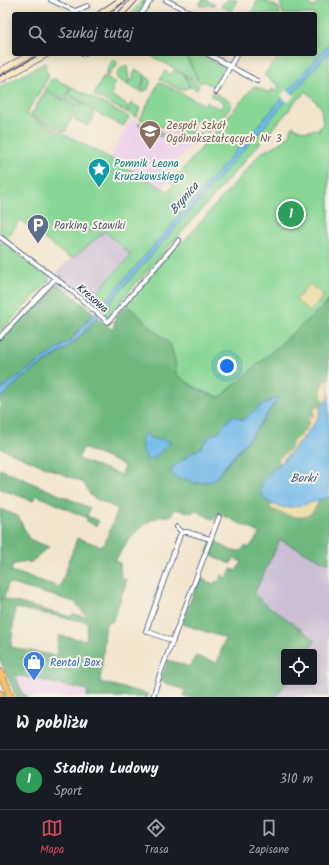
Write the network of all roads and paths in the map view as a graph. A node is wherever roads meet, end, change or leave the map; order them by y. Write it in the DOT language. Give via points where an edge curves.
graph roads {
  1 [pos="51,0"];
  2 [pos="120,0"];
  3 [pos="134,0"];
  4 [pos="150,0"];
  5 [pos="166,0"];
  6 [pos="86,6"];
  7 [pos="103,12"];
  8 [pos="123,12"];
  9 [pos="142,12"];
  10 [pos="189,12"];
  11 [pos="27,56"];
  12 [pos="43,56"];
  13 [pos="212,56"];
  14 [pos="236,56"];
  15 [pos="230,66"];
  16 [pos="0,71"];
  17 [pos="0,80"];
  18 [pos="257,80"];
  19 [pos="216,92"];
  20 [pos="0,237"];
  21 [pos="179,240"];
  22 [pos="56,278"];
  23 [pos="0,337"];
  24 [pos="219,517"];
  25 [pos="177,527"];
  26 [pos="182,532"];
  27 [pos="210,539"];
  28 [pos="173,641"];
  29 [pos="0,672"];
  30 [pos="0,694"];
  31 [pos="1,697"];
  32 [pos="11,697"];
  33 [pos="153,697"];
  1 -- 6 [label="street" via="75,11"];
  2 -- 7 [label="main road"];
  3 -- 8 [label="main road"];
  4 -- 9 [label="street"];
  5 -- 10 [label="street"];
  11 -- 16 [label="main road"];
  12 -- 17 [label="main road"];
  13 -- 15 [label="street"];
  14 -- 15 [label="street"];
  15 -- 18 [label="street"];
  15 -- 19 [label="street"];
  20 -- 22 [label="street, Kresowa"];
  21 -- 22 [label="street, Kresowa" via="108,322"];
  22 -- 23 [label="street"];
  24 -- 27 [label="street"];
  25 -- 26 [label="street"];
  26 -- 27 [label="street"];
  26 -- 28 [label="street" via="146,631"];
  27 -- 28 [label="street"];
  28 -- 33 [label="street"];
  29 -- 32 [label="highway"];
  30 -- 31 [label="highway"];
}
